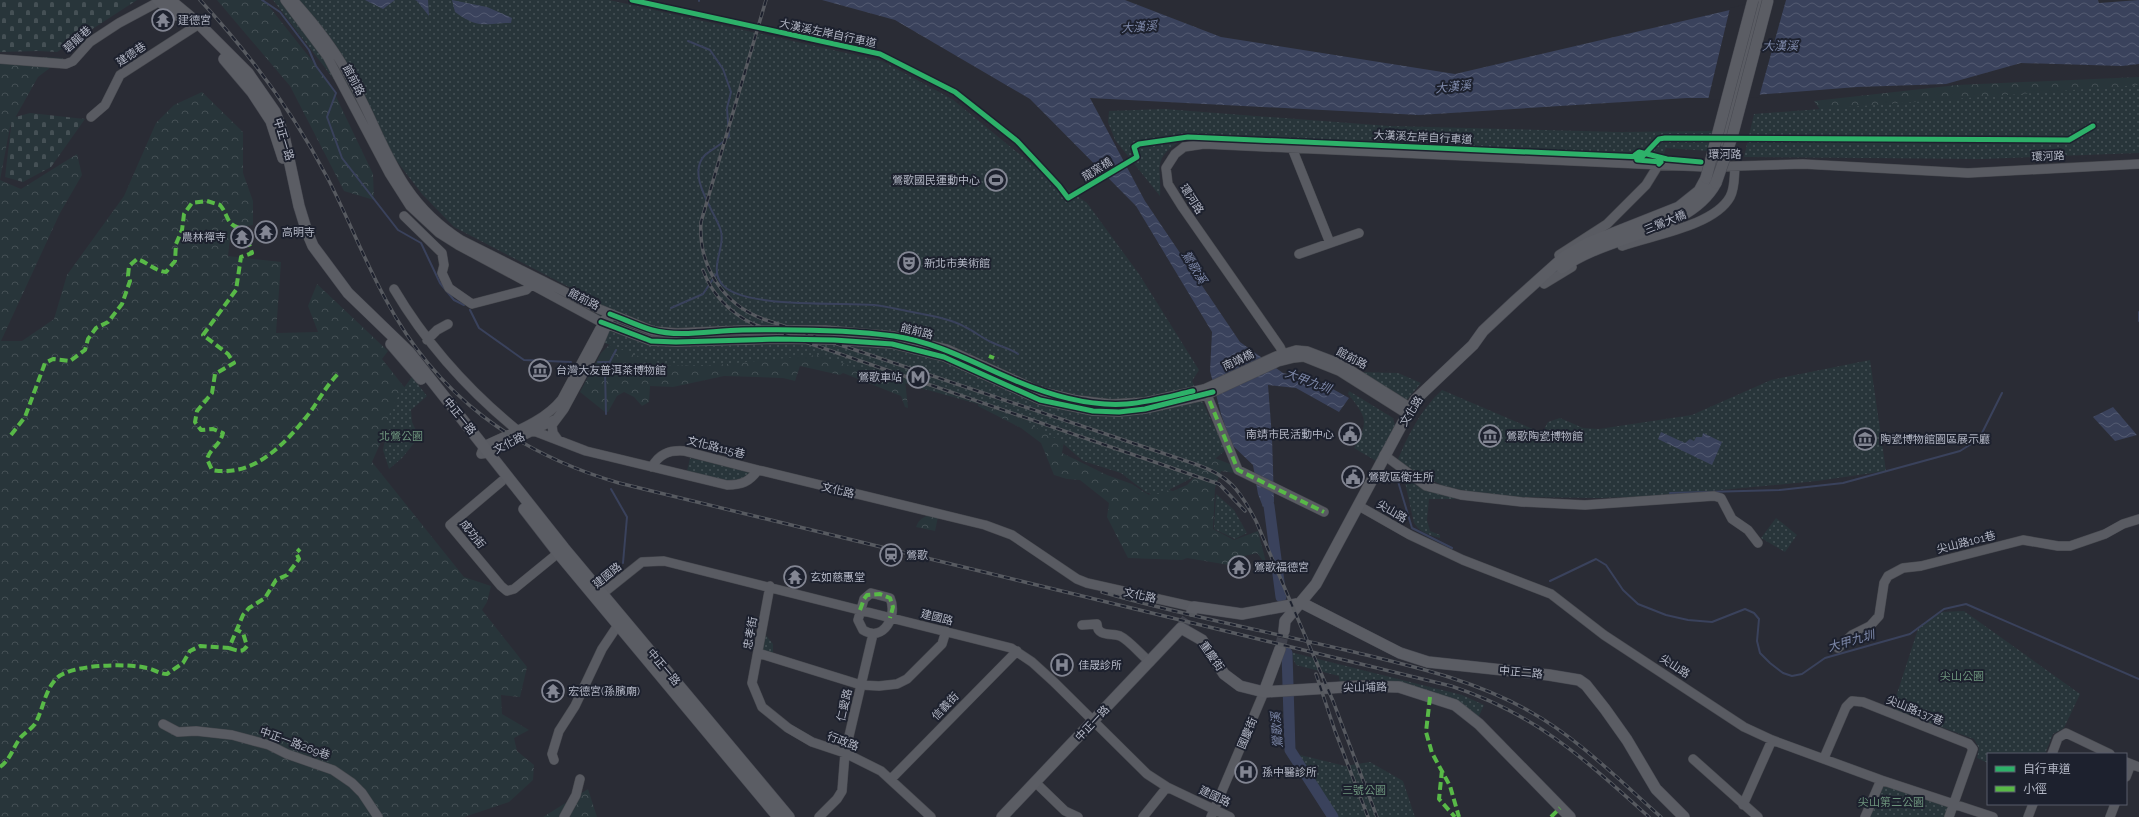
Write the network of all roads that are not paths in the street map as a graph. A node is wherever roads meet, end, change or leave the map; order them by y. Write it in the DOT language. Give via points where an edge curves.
graph roads {
  1 [pos="163,0"];
  2 [pos="285,0"];
  3 [pos="294,0"];
  4 [pos="1753,0"];
  5 [pos="1760,0"];
  6 [pos="1768,0"];
  7 [pos="196,26"];
  8 [pos="0,59"];
  9 [pos="91,117"];
  10 [pos="1292,148"];
  11 [pos="1658,164"];
  12 [pos="2139,164"];
  13 [pos="1716,167"];
  14 [pos="1735,167"];
  15 [pos="404,216"];
  16 [pos="1359,232"];
  17 [pos="1330,243"];
  18 [pos="1299,254"];
  19 [pos="1542,280"];
  20 [pos="531,285"];
  21 [pos="394,289"];
  22 [pos="610,314"];
  23 [pos="448,324"];
  24 [pos="605,324"];
  25 [pos="427,340"];
  26 [pos="1280,358"];
  27 [pos="1209,391"];
  28 [pos="1409,411"];
  29 [pos="554,420"];
  30 [pos="517,430"];
  31 [pos="534,431"];
  32 [pos="558,440"];
  33 [pos="485,451"];
  34 [pos="1384,455"];
  35 [pos="652,467"];
  36 [pos="758,470"];
  37 [pos="502,482"];
  38 [pos="1359,506"];
  39 [pos="1324,512"];
  40 [pos="2139,519"];
  41 [pos="1758,543"];
  42 [pos="561,550"];
  43 [pos="770,586"];
  44 [pos="600,596"];
  45 [pos="1297,604"];
  46 [pos="1193,609"];
  47 [pos="860,610"];
  48 [pos="890,618"];
  49 [pos="618,625"];
  50 [pos="1082,625"];
  51 [pos="1181,628"];
  52 [pos="946,631"];
  53 [pos="1284,631"];
  54 [pos="873,634"];
  55 [pos="1838,648"];
  56 [pos="1280,649"];
  57 [pos="1017,651"];
  58 [pos="758,653"];
  59 [pos="1150,662"];
  60 [pos="752,683"];
  61 [pos="861,685"];
  62 [pos="1264,692"];
  63 [pos="1093,722"];
  64 [pos="163,724"];
  65 [pos="1772,740"];
  66 [pos="845,753"];
  67 [pos="2052,753"];
  68 [pos="2108,753"];
  69 [pos="1824,758"];
  70 [pos="1693,759"];
  71 [pos="554,760"];
  72 [pos="2132,764"];
  73 [pos="2127,775"];
  74 [pos="580,779"];
  75 [pos="891,779"];
  76 [pos="1881,780"];
  77 [pos="1035,782"];
  78 [pos="1167,787"];
  79 [pos="1954,804"];
  80 [pos="1743,805"];
  81 [pos="2032,805"];
  82 [pos="2115,805"];
  83 [pos="1213,813"];
  84 [pos="1064,814"];
  85 [pos="378,817"];
  86 [pos="564,817"];
  87 [pos="778,817"];
  88 [pos="789,817"];
  89 [pos="819,817"];
  90 [pos="931,817"];
  91 [pos="1002,817"];
  92 [pos="1078,817"];
  93 [pos="1143,817"];
  94 [pos="1230,817"];
  95 [pos="1570,817"];
  96 [pos="1684,817"];
  97 [pos="1758,817"];
  98 [pos="1865,817"];
  99 [pos="1949,817"];
  100 [pos="1994,817"];
  101 [pos="2028,817"];
  102 [pos="2110,817"];
  1 -- 7 [label="main road, 中正一路"];
  1 -- 8 [label="street, 碧龍巷" via="119,22 90,42 73,61 66,64"];
  2 -- 20 [label="street, 館前路" via="327,56 389,173 410,206 451,241"];
  3 -- 22 [label="street, 館前路" via="335,52 395,170 415,201 444,229 461,240"];
  4 -- 19 [label="main road, 三鶯大橋, bridge" via="1706,178 1699,191 1679,207 1588,243 1564,257"];
  5 -- 13 [label="main road"];
  6 -- 19 [label="main road, 三鶯大橋, bridge" via="1732,137 1716,183 1706,198 1689,213 1585,253"];
  7 -- 9 [label="street, 建德巷" via="120,76 105,105"];
  7 -- 33 [label="main road, 中正一路" via="248,73 275,112 284,136 299,206 313,246 348,294 409,352"];
  10 -- 11 [label="street, 環河路"];
  10 -- 17 [label="street"];
  10 -- 26 [label="street, 環河路" via="1204,144 1184,147 1175,154 1166,168 1168,184 1280,346"];
  11 -- 13 [label="street, 環河路"];
  11 -- 19 [label="street" via="1646,185 1599,230 1550,263"];
  12 -- 14 [label="street, 環河路" via="1968,173 1802,164"];
  13 -- 14 [label="street, 環河路"];
  14 -- 19 [label="street, 文化路" via="1734,188 1730,198 1716,211 1704,218 1594,256"];
  15 -- 20 [label="street" via="442,253 442,273 449,288 472,304 526,290"];
  16 -- 17 [label="street"];
  17 -- 18 [label="street"];
  19 -- 28 [label="main road, 文化路" via="1488,335 1473,345 1427,387"];
  20 -- 24 [label="street, 館前路"];
  21 -- 25 [label="street"];
  22 -- 24 [label="street"];
  22 -- 27 [label="street, 館前路" via="653,330 677,333 824,330 917,340 947,349 1039,391 1106,404 1145,402"];
  23 -- 25 [label="street"];
  24 -- 27 [label="street, 館前路" via="651,341 777,339 892,344 944,357 1040,400 1093,411 1145,409"];
  24 -- 29 [label="street" via="564,409"];
  24 -- 30 [label="street" via="556,407"];
  25 -- 30 [label="street" via="470,388"];
  26 -- 27 [label="street, 南靖橋"];
  26 -- 28 [label="street, 館前路" via="1296,350 1330,359 1358,374"];
  27 -- 39 [label="street" via="1238,470"];
  28 -- 34 [label="main road, 文化路"];
  29 -- 31 [label="street"];
  29 -- 32 [label="street" via="552,429"];
  30 -- 33 [label="street"];
  31 -- 32 [label="street, 文化路"];
  31 -- 33 [label="street, 文化路"];
  32 -- 35 [label="street, 文化路" via="586,451"];
  33 -- 37 [label="main road, 中正一路"];
  33 -- 42 [label="main road, 中正一路"];
  34 -- 38 [label="main road, 文化路"];
  34 -- 41 [label="street" via="1426,486 1461,495 1522,502 1585,505 1714,496 1721,498 1732,519 1748,530"];
  35 -- 36 [label="street, 文化路" via="727,485 743,484"];
  35 -- 36 [label="street, 文化路115巷" via="656,459 672,450"];
  36 -- 46 [label="street, 文化路" via="1000,530 1012,535 1077,579"];
  37 -- 42 [label="main road, 中正一路"];
  37 -- 42 [label="street, 成功街" via="450,525 501,586 507,591 514,589"];
  38 -- 45 [label="main road, 文化路" via="1316,584"];
  38 -- 65 [label="street, 尖山路" via="1410,535 1463,560 1551,594 1604,635 1744,727"];
  40 -- 55 [label="street, 尖山路101巷" via="2070,546 2023,540 1898,570 1888,576 1884,583 1879,616 1870,626 1849,637"];
  42 -- 44 [label="main road, 中正一路"];
  43 -- 44 [label="street, 建國路" via="664,560 653,560 642,562"];
  43 -- 47 [label="street, 建國路"];
  43 -- 58 [label="street, 忠孝街"];
  44 -- 49 [label="main road, 中正一路"];
  44 -- 88 [label="main road, 中正一路"];
  45 -- 46 [label="main road, 文化路" via="1242,614"];
  45 -- 53 [label="main road" via="1286,621"];
  45 -- 96 [label="main road, 中正二路" via="1400,653 1428,662 1579,680 1610,715 1656,789"];
  47 -- 48 [label="street, 建國路"];
  47 -- 48 [label="street" via="867,595 880,594 890,598 892,602"];
  47 -- 54 [label="street" via="860,626"];
  48 -- 52 [label="street, 建國路"];
  48 -- 54 [label="street" via="883,631"];
  49 -- 71 [label="street" via="602,649 575,706 559,731 552,754"];
  49 -- 87 [label="main road, 中正一路"];
  50 -- 59 [label="street" via="1097,624 1100,631 1105,634 1121,636"];
  51 -- 59 [label="main road, 中正一路"];
  51 -- 62 [label="main road, 重慶街" via="1202,640 1224,674 1240,686"];
  52 -- 57 [label="street, 建國路"];
  52 -- 61 [label="street, 仁愛路" via="942,644 907,679 897,684"];
  54 -- 61 [label="street, 仁愛路"];
  56 -- 62 [label="main road, 國慶街"];
  57 -- 63 [label="street, 建國路" via="1054,682"];
  57 -- 75 [label="street, 信義街"];
  58 -- 60 [label="street, 忠孝街"];
  58 -- 61 [label="street, 仁愛路"];
  59 -- 63 [label="main road, 中正一路"];
  60 -- 66 [label="street, 行政路" via="762,707 788,728 812,742"];
  61 -- 66 [label="street, 仁愛路"];
  62 -- 83 [label="street, 國慶街"];
  62 -- 95 [label="main road, 尖山埔路" via="1361,686 1399,687 1455,705 1475,720"];
  63 -- 77 [label="main road, 中正一路"];
  63 -- 78 [label="street, 建國路" via="1147,774"];
  64 -- 85 [label="street, 中正一路269巷" via="178,732 232,735 262,743 333,770 362,793"];
  65 -- 69 [label="street, 尖山路"];
  65 -- 80 [label="street"];
  66 -- 75 [label="street, 行政路" via="867,763"];
  66 -- 89 [label="street, 仁愛路" via="842,791 838,799"];
  67 -- 68 [label="street" via="2058,738 2066,733"];
  69 -- 76 [label="street, 尖山路"];
  69 -- 79 [label="street, 尖山路137巷" via="1846,706 1852,701 1863,702 1969,744 1973,749"];
  70 -- 80 [label="street"];
  72 -- 73 [label="street"];
  74 -- 86 [label="street" via="576,796"];
  75 -- 90 [label="street, 行政路"];
  76 -- 79 [label="street, 尖山路"];
  76 -- 98 [label="street"];
  77 -- 84 [label="street"];
  77 -- 91 [label="main road, 中正一路"];
  78 -- 83 [label="street, 建國路"];
  78 -- 93 [label="street"];
  79 -- 99 [label="street"];
  79 -- 100 [label="street, 尖山路"];
  80 -- 97 [label="street"];
  81 -- 101 [label="street"];
  82 -- 102 [label="street"];
  83 -- 94 [label="street, 建國路"];
  84 -- 92 [label="street"];
}
